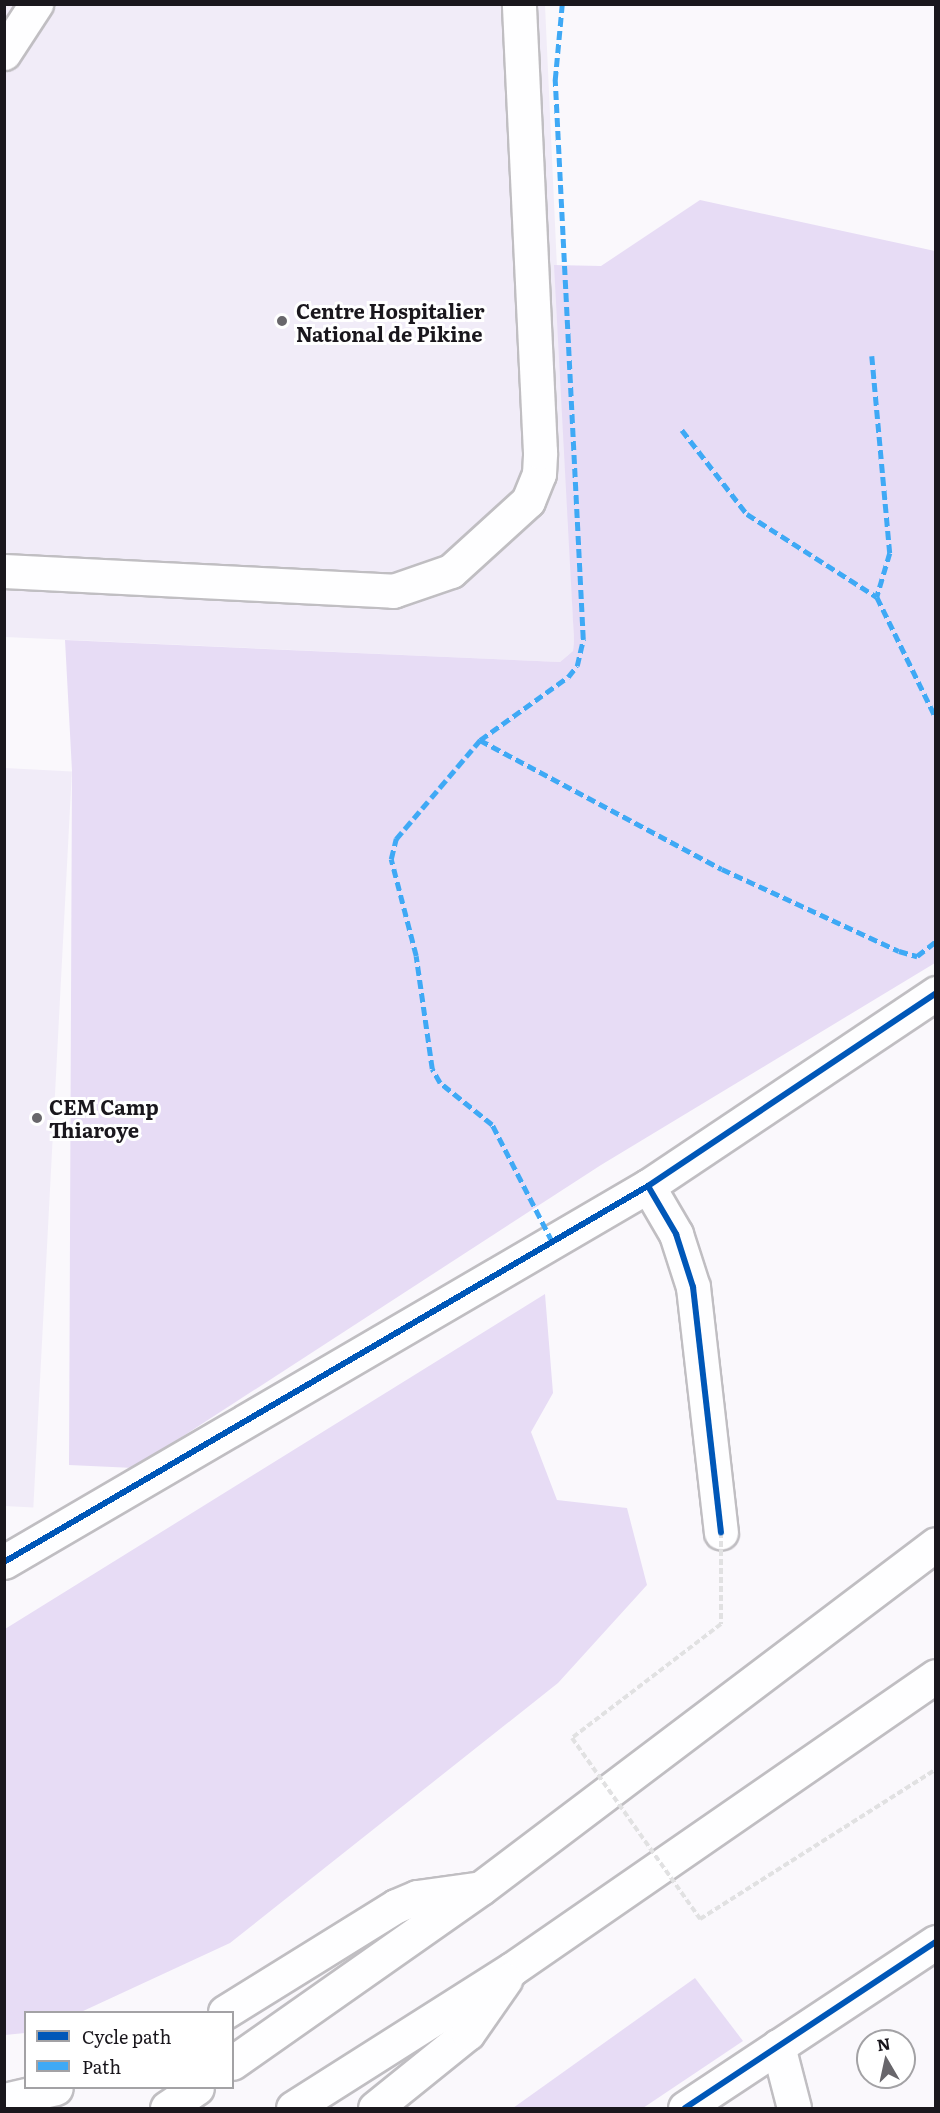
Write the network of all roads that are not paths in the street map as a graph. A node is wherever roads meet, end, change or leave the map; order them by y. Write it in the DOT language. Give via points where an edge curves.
graph roads {
  1 [pos="36,4"];
  2 [pos="519,4"];
  3 [pos="4,53"];
  4 [pos="4,571"];
  5 [pos="936,993"];
  6 [pos="648,1186"];
  7 [pos="721,1532"];
  8 [pos="936,1544"];
  9 [pos="4,1562"];
  10 [pos="936,1676"];
  11 [pos="480,1888"];
  12 [pos="936,1942"];
  13 [pos="512,1969"];
  14 [pos="228,2011"];
  15 [pos="778,2046"];
  16 [pos="234,2062"];
  17 [pos="52,2089"];
  18 [pos="196,2089"];
  19 [pos="4,2100"];
  20 [pos="167,2109"];
  21 [pos="293,2109"];
  22 [pos="375,2109"];
  23 [pos="685,2109"];
  24 [pos="794,2109"];
  1 -- 3 [label="main road"];
  2 -- 4 [label="main road" via="540,452 539,474 528,501 451,571 393,591"];
  5 -- 6 [label="main road"];
  6 -- 7 [label="main road" via="676,1234 693,1287"];
  6 -- 9 [label="main road"];
  8 -- 11 [label="main road"];
  10 -- 13 [label="main road"];
  11 -- 14 [label="main road" via="417,1897 396,1906"];
  11 -- 16 [label="main road"];
  12 -- 15 [label="main road"];
  13 -- 21 [label="main road"];
  13 -- 22 [label="main road" via="468,2033"];
  15 -- 23 [label="main road"];
  15 -- 24 [label="main road"];
  17 -- 19 [label="main road"];
  18 -- 20 [label="main road"];
}
